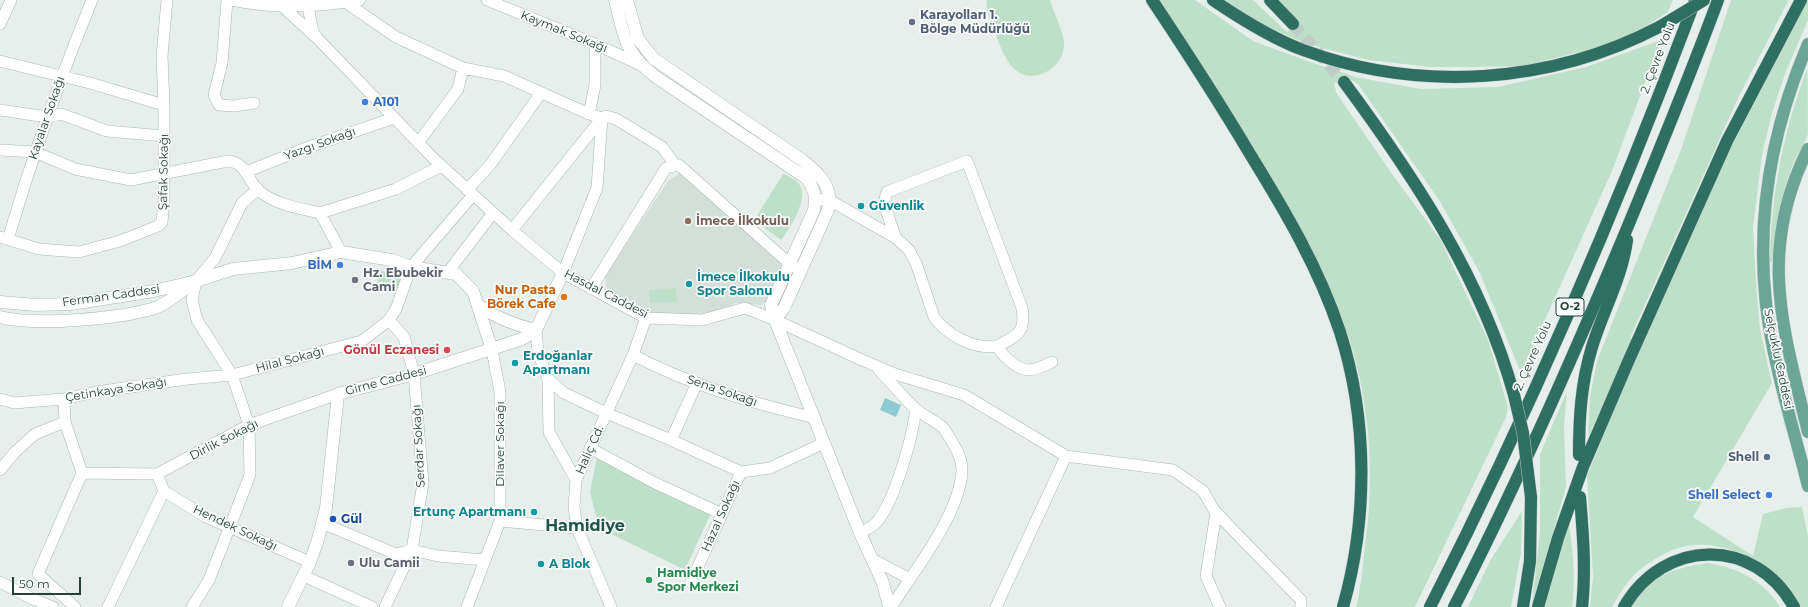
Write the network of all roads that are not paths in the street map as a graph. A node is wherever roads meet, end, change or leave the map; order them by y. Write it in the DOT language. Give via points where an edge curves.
graph roads {
  1 [pos="11,0"];
  2 [pos="92,0"];
  3 [pos="167,0"];
  4 [pos="227,0"];
  5 [pos="232,0"];
  6 [pos="359,0"];
  7 [pos="487,0"];
  8 [pos="615,0"];
  9 [pos="627,0"];
  10 [pos="1152,0"];
  11 [pos="1213,0"];
  12 [pos="1270,0"];
  13 [pos="1695,0"];
  14 [pos="1704,0"];
  15 [pos="1718,0"];
  16 [pos="1801,0"];
  17 [pos="244,1"];
  18 [pos="345,2"];
  19 [pos="308,3"];
  20 [pos="283,7"];
  21 [pos="0,24"];
  22 [pos="1293,24"];
  23 [pos="318,39"];
  24 [pos="595,44"];
  25 [pos="1808,44"];
  26 [pos="0,61"];
  27 [pos="641,65"];
  28 [pos="463,68"];
  29 [pos="61,77"];
  30 [pos="1344,82"];
  31 [pos="541,93"];
  32 [pos="254,103"];
  33 [pos="164,105"];
  34 [pos="0,110"];
  35 [pos="589,114"];
  36 [pos="47,117"];
  37 [pos="394,118"];
  38 [pos="602,118"];
  39 [pos="164,136"];
  40 [pos="418,143"];
  41 [pos="1808,149"];
  42 [pos="0,150"];
  43 [pos="35,152"];
  44 [pos="441,166"];
  45 [pos="676,166"];
  46 [pos="246,172"];
  47 [pos="164,175"];
  48 [pos="258,189"];
  49 [pos="470,192"];
  50 [pos="815,199"];
  51 [pos="831,201"];
  52 [pos="320,213"];
  53 [pos="493,213"];
  54 [pos="1630,220"];
  55 [pos="512,230"];
  56 [pos="4,238"];
  57 [pos="896,238"];
  58 [pos="341,252"];
  59 [pos="411,267"];
  60 [pos="795,267"];
  61 [pos="448,272"];
  62 [pos="563,273"];
  63 [pos="196,281"];
  64 [pos="591,289"];
  65 [pos="0,302"];
  66 [pos="478,305"];
  67 [pos="0,317"];
  68 [pos="646,318"];
  69 [pos="389,320"];
  70 [pos="774,320"];
  71 [pos="536,330"];
  72 [pos="997,346"];
  73 [pos="492,350"];
  74 [pos="632,355"];
  75 [pos="1052,362"];
  76 [pos="876,366"];
  77 [pos="414,374"];
  78 [pos="232,375"];
  79 [pos="548,378"];
  80 [pos="697,383"];
  81 [pos="338,394"];
  82 [pos="0,399"];
  83 [pos="64,399"];
  84 [pos="916,409"];
  85 [pos="606,413"];
  86 [pos="815,418"];
  87 [pos="65,422"];
  88 [pos="249,425"];
  89 [pos="1808,432"];
  90 [pos="671,440"];
  91 [pos="824,443"];
  92 [pos="590,448"];
  93 [pos="1579,455"];
  94 [pos="1066,456"];
  95 [pos="0,470"];
  96 [pos="82,472"];
  97 [pos="741,472"];
  98 [pos="157,474"];
  99 [pos="576,480"];
  100 [pos="1808,486"];
  101 [pos="164,491"];
  102 [pos="1580,497"];
  103 [pos="1214,510"];
  104 [pos="722,514"];
  105 [pos="500,521"];
  106 [pos="322,523"];
  107 [pos="231,528"];
  108 [pos="577,528"];
  109 [pos="860,533"];
  110 [pos="412,550"];
  111 [pos="872,558"];
  112 [pos="486,560"];
  113 [pos="310,562"];
  114 [pos="304,576"];
  115 [pos="910,579"];
  116 [pos="0,582"];
  117 [pos="691,582"];
  118 [pos="53,607"];
  119 [pos="75,607"];
  120 [pos="108,607"];
  121 [pos="192,607"];
  122 [pos="288,607"];
  123 [pos="372,607"];
  124 [pos="385,607"];
  125 [pos="467,607"];
  126 [pos="611,607"];
  127 [pos="890,607"];
  128 [pos="996,607"];
  129 [pos="1220,607"];
  130 [pos="1301,607"];
  131 [pos="1343,607"];
  132 [pos="1430,607"];
  133 [pos="1454,607"];
  134 [pos="1523,607"];
  135 [pos="1538,607"];
  136 [pos="1582,607"];
  137 [pos="1624,607"];
  138 [pos="1794,607"];
  1 -- 21 [label="street"];
  2 -- 29 [label="street, Kayalar Sokağı"];
  3 -- 33 [label="street, Şafak Sokağı" via="162,56"];
  4 -- 32 [label="street" via="222,63 214,95 219,105"];
  5 -- 17 [label="street"];
  6 -- 18 [label="street"];
  7 -- 24 [label="street, Kaymak Sokağı"];
  8 -- 27 [label="street" via="626,44"];
  9 -- 51 [label="street" via="638,39 654,59 815,170 826,185"];
  10 -- 131 [label="highway" via="1282,206 1319,278 1340,332 1355,398 1362,470 1357,535"];
  11 -- 14 [label="highway, bridge" via="1254,26 1303,50 1351,65 1408,75 1483,77 1539,70 1608,50 1661,26"];
  12 -- 22 [label="highway"];
  13 -- 132 [label="highway, 2. Çevre Yolu / O-2" via="1633,160 1546,363"];
  15 -- 54 [label="highway, O-2"];
  16 -- 135 [label="highway" via="1727,141 1625,368 1578,482"];
  17 -- 20 [label="street"];
  18 -- 19 [label="street"];
  18 -- 28 [label="street" via="396,37"];
  19 -- 20 [label="street"];
  19 -- 23 [label="street, Hasdal Caddesi" via="313,32"];
  20 -- 23 [label="street, Hasdal Caddesi"];
  23 -- 37 [label="street, Hasdal Caddesi"];
  24 -- 27 [label="street, Kaymak Sokağı"];
  24 -- 35 [label="street" via="595,85"];
  25 -- 100 [label="main road, Selçuklu Caddesi" via="1790,91 1773,154 1766,199 1764,252 1766,304 1773,344"];
  26 -- 29 [label="street"];
  27 -- 50 [label="street" via="805,177 813,188"];
  28 -- 31 [label="street" via="504,76"];
  28 -- 40 [label="street" via="458,89"];
  29 -- 33 [label="street"];
  29 -- 36 [label="street, Kayalar Sokağı"];
  30 -- 134 [label="highway, bridge" via="1394,150 1416,185 1465,270 1502,353 1523,433 1531,497 1530,561"];
  31 -- 35 [label="street"];
  31 -- 49 [label="street"];
  33 -- 39 [label="street, Şafak Sokağı"];
  34 -- 36 [label="street"];
  35 -- 38 [label="street"];
  36 -- 39 [label="street" via="61,114 108,130"];
  36 -- 43 [label="street, Kayalar Sokağı"];
  37 -- 40 [label="street, Hasdal Caddesi"];
  37 -- 46 [label="street, Yazgı Sokağı"];
  38 -- 45 [label="street" via="606,116 616,119 644,134 662,147"];
  38 -- 55 [label="street"];
  38 -- 62 [label="street" via="597,188"];
  39 -- 47 [label="street, Şafak Sokağı"];
  40 -- 44 [label="street, Hasdal Caddesi"];
  41 -- 89 [label="main road, Selçuklu Caddesi" via="1784,210 1778,272 1787,341"];
  42 -- 43 [label="street"];
  43 -- 47 [label="street" via="75,169 131,180"];
  43 -- 56 [label="street, Kayalar Sokağı"];
  44 -- 49 [label="street, Hasdal Caddesi"];
  44 -- 52 [label="street" via="396,190"];
  45 -- 60 [label="street" via="680,165"];
  45 -- 64 [label="street" via="666,168"];
  46 -- 47 [label="street" via="239,164 228,161"];
  46 -- 48 [label="street"];
  47 -- 56 [label="street, Şafak Sokağı" via="162,222 120,241 79,252 39,249"];
  48 -- 52 [label="street" via="276,202"];
  48 -- 63 [label="street" via="242,203 215,258"];
  49 -- 53 [label="street, Hasdal Caddesi"];
  49 -- 59 [label="street"];
  50 -- 51 [label="street"];
  50 -- 60 [label="street" via="814,210"];
  51 -- 57 [label="street"];
  51 -- 60 [label="street"];
  52 -- 58 [label="street"];
  53 -- 55 [label="street, Hasdal Caddesi"];
  53 -- 61 [label="street"];
  54 -- 93 [label="highway" via="1623,261 1592,346 1585,373 1580,405"];
  54 -- 133 [label="highway, O-2" via="1549,409"];
  55 -- 62 [label="street, Hasdal Caddesi"];
  57 -- 72 [label="street" via="909,250 916,263 928,303 939,325 953,335 979,346"];
  57 -- 72 [label="street" via="885,203 887,192 967,161 1022,308 1024,322 1020,330 1011,339"];
  58 -- 59 [label="street, Ferman Caddesi" via="392,260"];
  58 -- 63 [label="street, Ferman Caddesi" via="292,263 233,269"];
  59 -- 61 [label="street, Ferman Caddesi"];
  59 -- 69 [label="street" via="396,309"];
  60 -- 70 [label="street" via="784,308"];
  61 -- 66 [label="street, Ferman Caddesi" via="456,274 473,291"];
  62 -- 64 [label="street, Hasdal Caddesi"];
  62 -- 71 [label="street"];
  63 -- 65 [label="street, Ferman Caddesi" via="154,291 71,304"];
  63 -- 67 [label="street, Ferman Caddesi" via="156,308 107,317 33,320"];
  63 -- 78 [label="street" via="192,300 197,320"];
  64 -- 68 [label="street, Hasdal Caddesi"];
  66 -- 71 [label="street, Ferman Caddesi" via="514,325"];
  66 -- 73 [label="street, Ferman Caddesi"];
  68 -- 70 [label="street, Hasdal Caddesi" via="702,320 745,308"];
  68 -- 74 [label="street, Haliç Cd."];
  69 -- 77 [label="street, Serdar Sokağı" via="404,337"];
  69 -- 78 [label="street, Hilal Sokağı" via="362,341"];
  70 -- 76 [label="street, Hasdal Caddesi"];
  70 -- 86 [label="street"];
  71 -- 73 [label="street, Girne Caddesi" via="522,340"];
  71 -- 79 [label="street" via="538,352"];
  72 -- 75 [label="street" via="1001,353 1027,370"];
  73 -- 77 [label="street, Girne Caddesi"];
  73 -- 105 [label="street, Dilaver Sokağı" via="500,392"];
  74 -- 80 [label="street, Sena Sokağı"];
  74 -- 85 [label="street, Haliç Cd."];
  76 -- 84 [label="street"];
  76 -- 94 [label="street, Hasdal Caddesi" via="964,395"];
  77 -- 81 [label="street, Girne Caddesi"];
  77 -- 110 [label="street, Serdar Sokağı" via="423,483"];
  78 -- 83 [label="street, Çetinkaya Sokağı" via="187,379"];
  78 -- 88 [label="street"];
  79 -- 85 [label="street" via="564,392"];
  79 -- 99 [label="street" via="549,432"];
  80 -- 86 [label="street, Sena Sokağı" via="762,405"];
  80 -- 90 [label="street"];
  81 -- 88 [label="street, Dirlik Sokağı"];
  81 -- 106 [label="street, Girne Caddesi" via="326,508"];
  82 -- 83 [label="street, Çetinkaya Sokağı" via="14,403"];
  83 -- 87 [label="street"];
  84 -- 109 [label="street" via="913,431 887,507 874,524"];
  84 -- 115 [label="street" via="942,428 953,442 962,470 954,504"];
  85 -- 90 [label="street"];
  85 -- 92 [label="street, Haliç Cd."];
  86 -- 91 [label="street"];
  87 -- 95 [label="street" via="35,434"];
  87 -- 96 [label="street"];
  88 -- 98 [label="street, Dirlik Sokağı"];
  88 -- 107 [label="street" via="250,475"];
  90 -- 97 [label="street"];
  91 -- 97 [label="street" via="770,468"];
  91 -- 109 [label="street"];
  92 -- 99 [label="street, Haliç Cd."];
  92 -- 104 [label="street" via="653,482"];
  94 -- 103 [label="street" via="1173,470 1202,491"];
  94 -- 128 [label="street"];
  96 -- 98 [label="street"];
  96 -- 119 [label="street" via="38,574"];
  97 -- 104 [label="street, Hazal Sokağı"];
  98 -- 101 [label="street"];
  99 -- 108 [label="street, Haliç Cd." via="574,508"];
  101 -- 107 [label="street, Hendek Sokağı" via="206,517"];
  101 -- 120 [label="street"];
  102 -- 136 [label="highway" via="1584,550"];
  103 -- 129 [label="street" via="1216,513 1206,576"];
  103 -- 130 [label="street" via="1301,600"];
  104 -- 117 [label="street, Hazal Sokağı"];
  105 -- 108 [label="street"];
  105 -- 112 [label="street, Dilaver Sokağı"];
  106 -- 110 [label="street" via="396,554"];
  106 -- 113 [label="street, Girne Caddesi"];
  107 -- 113 [label="street, Hendek Sokağı"];
  107 -- 121 [label="street" via="209,580"];
  108 -- 126 [label="street, Haliç Cd."];
  109 -- 111 [label="street"];
  110 -- 112 [label="street" via="438,556"];
  110 -- 124 [label="street, Serdar Sokağı"];
  111 -- 115 [label="street"];
  111 -- 127 [label="street"];
  112 -- 125 [label="street, Dilaver Sokağı"];
  113 -- 114 [label="street, Girne Caddesi"];
  114 -- 122 [label="street, Girne Caddesi"];
  114 -- 123 [label="street"];
  115 -- 127 [label="street"];
  116 -- 118 [label="street"];
  137 -- 138 [label="highway" via="1634,591 1655,571 1681,559 1700,554 1716,554 1742,561 1768,574 1783,589"];
}
